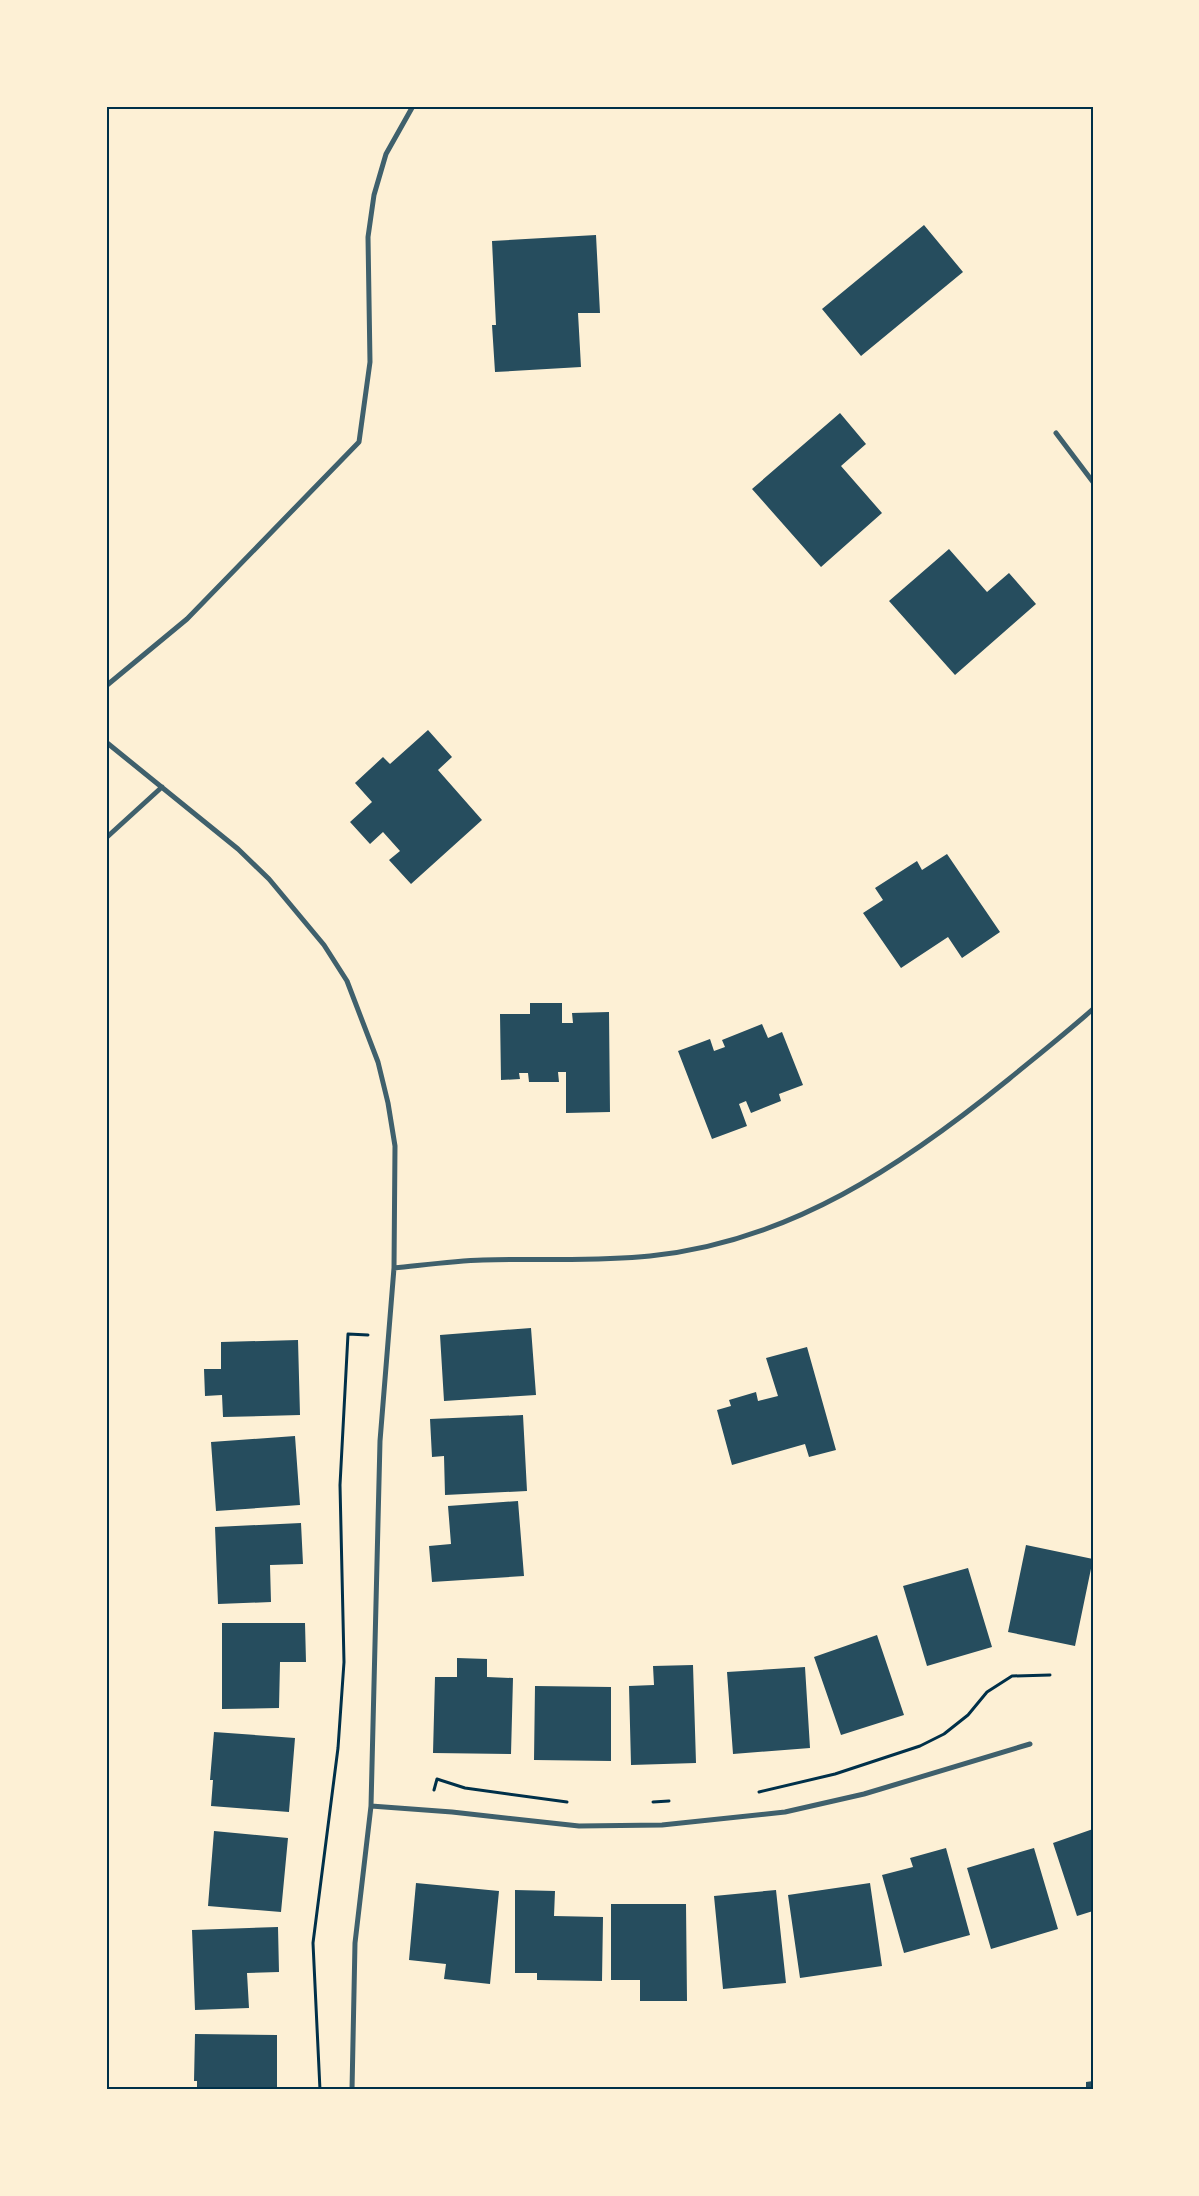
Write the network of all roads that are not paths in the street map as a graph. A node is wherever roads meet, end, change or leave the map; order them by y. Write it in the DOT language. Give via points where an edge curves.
graph roads {
  1 [pos="412,106"];
  2 [pos="1056,433"];
  3 [pos="1093,482"];
  4 [pos="106,686"];
  5 [pos="106,742"];
  6 [pos="162,787"];
  7 [pos="106,838"];
  8 [pos="1093,1009"];
  9 [pos="394,1268"];
  10 [pos="1030,1744"];
  11 [pos="371,1806"];
  12 [pos="352,2090"];
  1 -- 4 [label="street" via="386,154 374,195 368,237 370,362 359,442 187,619"];
  2 -- 3 [label="street"];
  5 -- 6 [label="street"];
  6 -- 7 [label="street"];
  6 -- 9 [label="street" via="238,849 269,879 324,945 347,981 378,1062 388,1103 395,1146"];
  8 -- 9 [label="street" via="950,1126 882,1173 810,1211 733,1240 651,1256 482,1260"];
  9 -- 11 [label="street" via="380,1441"];
  10 -- 11 [label="street" via="864,1794 785,1812 662,1825 579,1826"];
  11 -- 12 [label="street" via="355,1943"];
}
